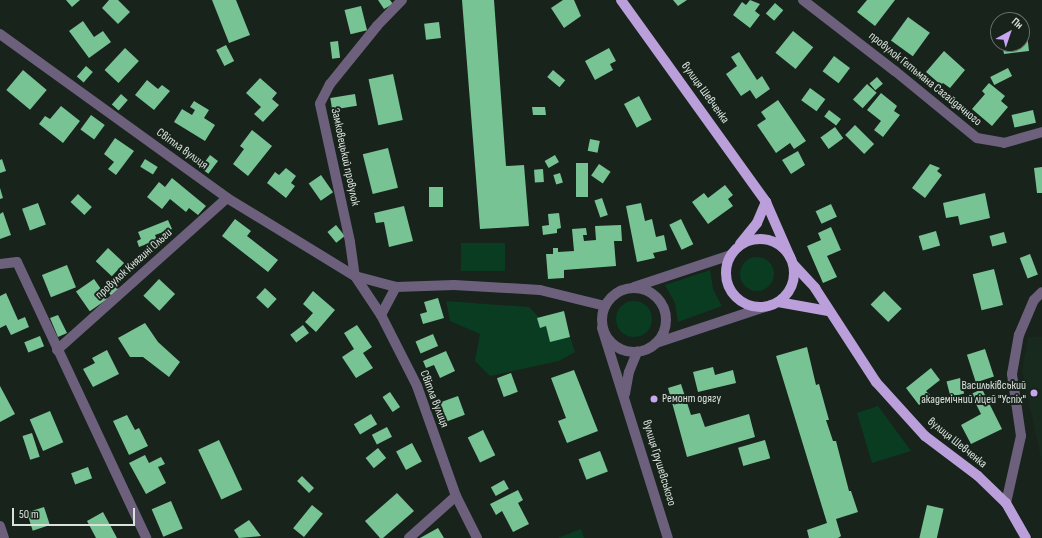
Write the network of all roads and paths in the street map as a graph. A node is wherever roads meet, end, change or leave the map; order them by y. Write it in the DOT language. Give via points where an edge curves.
graph roads {
  1 [pos="402,0"];
  2 [pos="621,0"];
  3 [pos="802,0"];
  4 [pos="0,34"];
  5 [pos="1042,132"];
  6 [pos="227,198"];
  7 [pos="766,202"];
  8 [pos="739,246"];
  9 [pos="731,255"];
  10 [pos="791,260"];
  11 [pos="0,264"];
  12 [pos="355,276"];
  13 [pos="396,287"];
  14 [pos="630,288"];
  15 [pos="1042,292"];
  16 [pos="774,304"];
  17 [pos="605,306"];
  18 [pos="828,311"];
  19 [pos="381,315"];
  20 [pos="602,328"];
  21 [pos="656,343"];
  22 [pos="57,350"];
  23 [pos="637,352"];
  24 [pos="625,396"];
  25 [pos="456,496"];
  26 [pos="1006,503"];
  27 [pos="0,526"];
  28 [pos="4,538"];
  29 [pos="146,538"];
  30 [pos="409,538"];
  31 [pos="477,538"];
  32 [pos="668,538"];
  33 [pos="1026,538"];
  1 -- 12 [label="street, Замковецький провулок" via="377,26 330,84 320,104"];
  2 -- 7 [label="main road, вулиця Шевченка"];
  3 -- 5 [label="street, провулок Гетьмана Сагайдачного" via="977,138 1004,143"];
  4 -- 6 [label="street, Світла вулиця"];
  6 -- 12 [label="street, Світла вулиця"];
  6 -- 22 [label="street, провулок Княгині Ольги"];
  7 -- 8 [label="main road" via="757,223"];
  7 -- 10 [label="main road, вулиця Шевченка"];
  8 -- 9 [label="main road"];
  8 -- 10 [label="main road" via="752,240 767,240 780,246"];
  9 -- 14 [label="street"];
  9 -- 16 [label="main road" via="726,266 726,278 737,298 748,305 759,307"];
  10 -- 16 [label="main road" via="791,285"];
  10 -- 18 [label="main road, вулиця Шевченка" via="815,288"];
  11 -- 22 [label="street" via="17,262"];
  12 -- 13 [label="street, Світла вулиця"];
  12 -- 19 [label="street, Світла вулиця"];
  13 -- 17 [label="street, Світла вулиця" via="454,285 540,290"];
  13 -- 19 [label="street"];
  14 -- 17 [label="street" via="611,297"];
  14 -- 21 [label="street" via="652,294 660,302 666,323"];
  15 -- 26 [label="street" via="1034,300 1019,335 1012,374 1021,436"];
  16 -- 18 [label="main road"];
  16 -- 21 [label="street"];
  17 -- 20 [label="street"];
  18 -- 26 [label="main road, вулиця Шевченка" via="876,382 915,425"];
  19 -- 25 [label="street, Світла вулиця" via="417,386"];
  20 -- 23 [label="street" via="615,346"];
  20 -- 24 [label="street, вулиця Грушевського"];
  21 -- 23 [label="street"];
  22 -- 29 [label="street"];
  23 -- 24 [label="street, вулиця Грушевського" via="629,372"];
  24 -- 32 [label="street, вулиця Грушевського"];
  25 -- 30 [label="street"];
  25 -- 31 [label="street, Світла вулиця"];
  26 -- 33 [label="main road, вулиця Шевченка"];
  27 -- 28 [label="street"];
}
